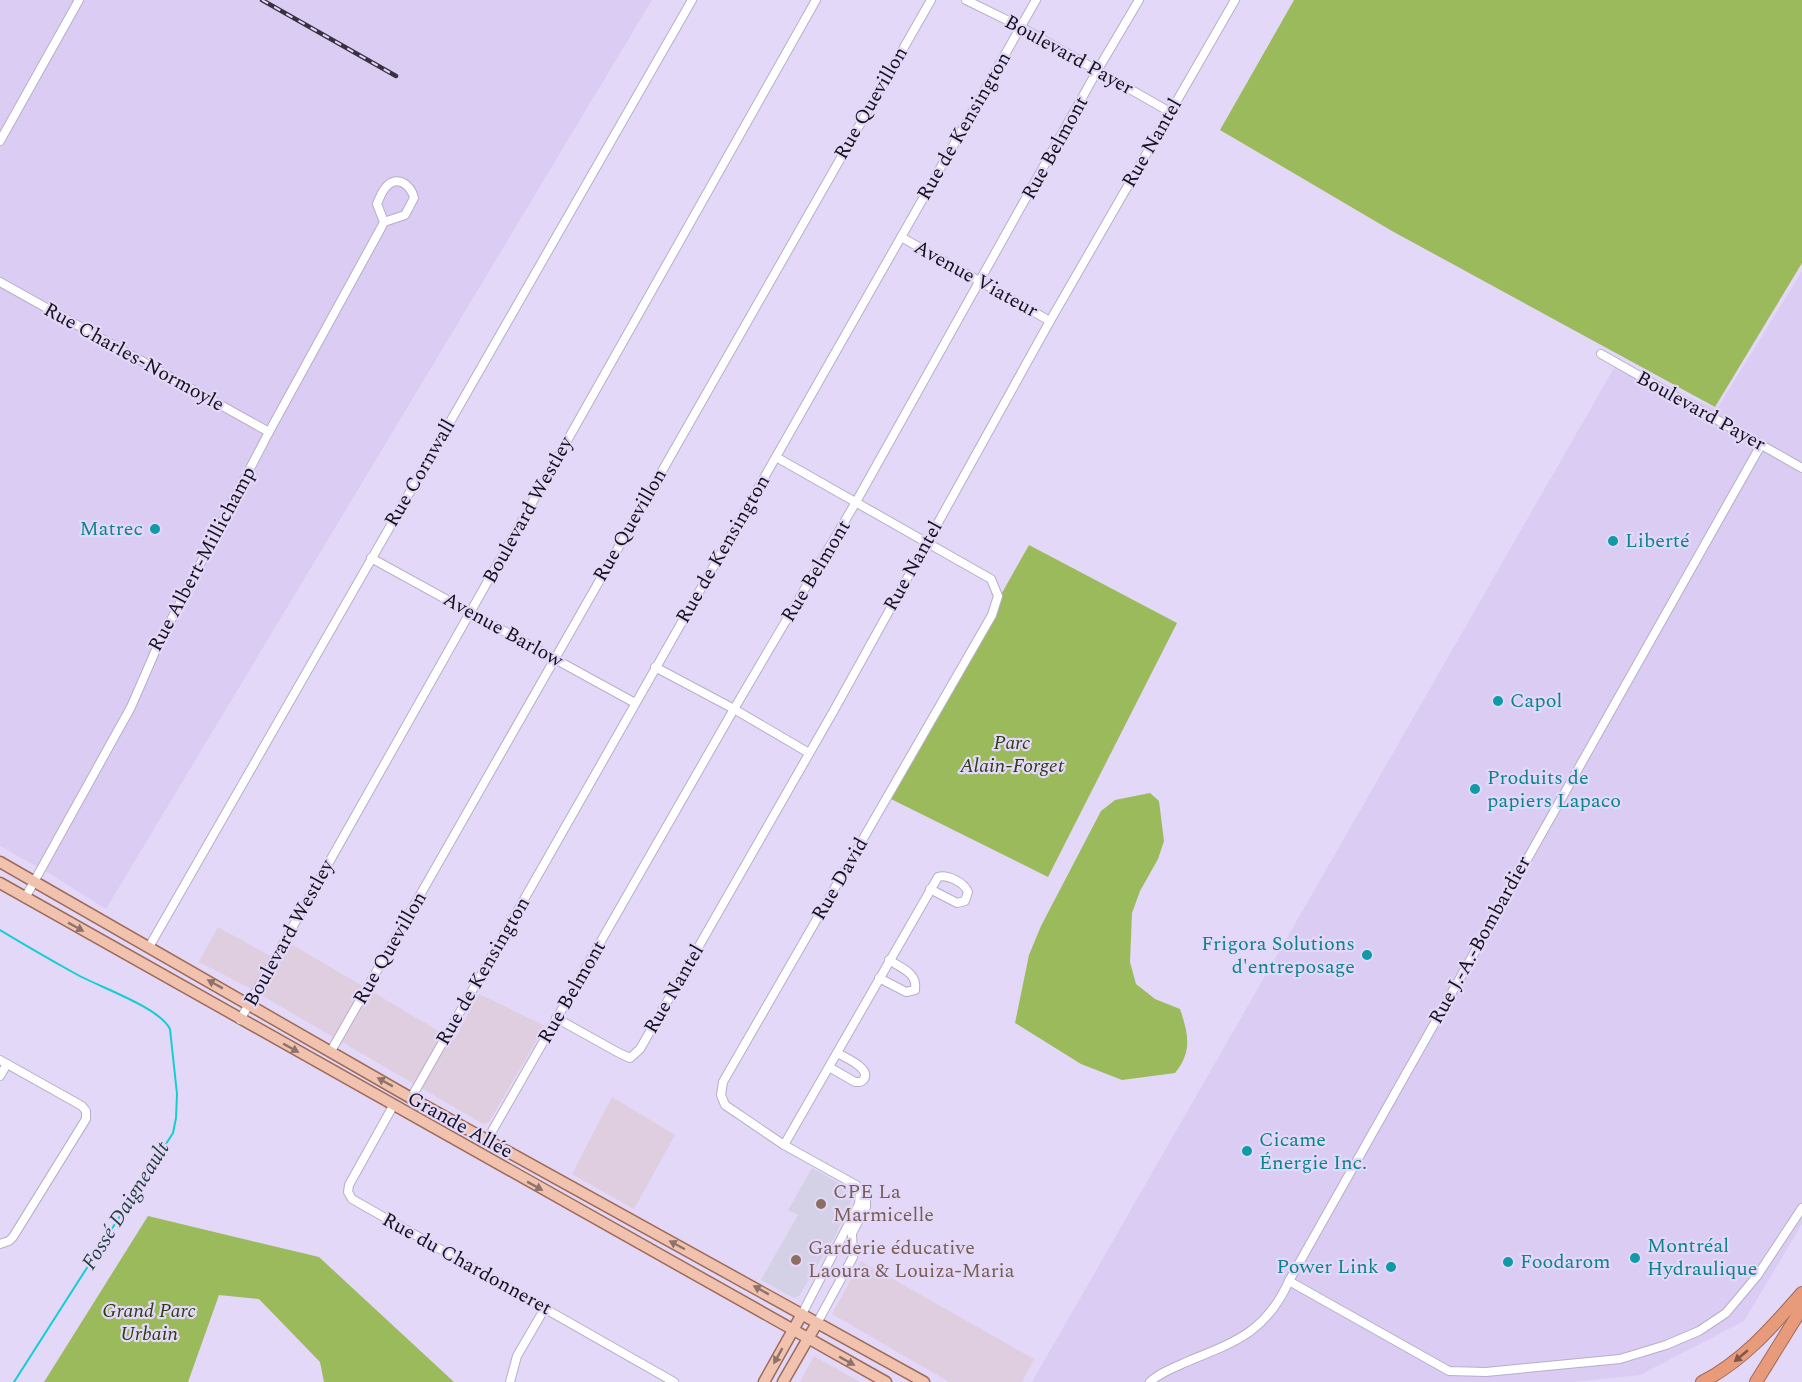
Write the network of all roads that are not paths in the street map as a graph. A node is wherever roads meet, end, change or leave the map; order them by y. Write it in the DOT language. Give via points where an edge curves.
graph roads {
  1 [pos="79,0"];
  2 [pos="692,0"];
  3 [pos="816,0"];
  4 [pos="930,0"];
  5 [pos="966,0"];
  6 [pos="1036,0"];
  7 [pos="1139,0"];
  8 [pos="1235,0"];
  9 [pos="1021,27"];
  10 [pos="1097,71"];
  11 [pos="1170,112"];
  12 [pos="0,141"];
  13 [pos="384,222"];
  14 [pos="901,237"];
  15 [pos="0,282"];
  16 [pos="981,282"];
  17 [pos="1050,321"];
  18 [pos="1601,354"];
  19 [pos="269,432"];
  20 [pos="1761,445"];
  21 [pos="776,457"];
  22 [pos="1802,468"];
  23 [pos="856,502"];
  24 [pos="926,542"];
  25 [pos="371,558"];
  26 [pos="471,613"];
  27 [pos="554,659"];
  28 [pos="655,667"];
  29 [pos="635,703"];
  30 [pos="734,709"];
  31 [pos="809,753"];
  32 [pos="0,862"];
  33 [pos="34,882"];
  34 [pos="0,884"];
  35 [pos="930,889"];
  36 [pos="25,898"];
  37 [pos="149,947"];
  38 [pos="889,960"];
  39 [pos="879,978"];
  40 [pos="249,1004"];
  41 [pos="556,1018"];
  42 [pos="240,1020"];
  43 [pos="331,1051"];
  44 [pos="837,1053"];
  45 [pos="4,1062"];
  46 [pos="829,1067"];
  47 [pos="0,1076"];
  48 [pos="411,1098"];
  49 [pos="393,1106"];
  50 [pos="487,1140"];
  51 [pos="784,1145"];
  52 [pos="860,1190"];
  53 [pos="1802,1208"];
  54 [pos="0,1244"];
  55 [pos="1288,1281"];
  56 [pos="1802,1293"];
  57 [pos="545,1308"];
  58 [pos="1802,1308"];
  59 [pos="802,1314"];
  60 [pos="817,1323"];
  61 [pos="793,1330"];
  62 [pos="808,1339"];
  63 [pos="510,1382"];
  64 [pos="674,1382"];
  65 [pos="764,1382"];
  66 [pos="783,1382"];
  67 [pos="886,1382"];
  68 [pos="924,1382"];
  69 [pos="1150,1382"];
  70 [pos="1702,1382"];
  71 [pos="1756,1382"];
  1 -- 12 [label="street"];
  2 -- 25 [label="street, Rue Cornwall"];
  3 -- 26 [label="street, Boulevard Westley"];
  4 -- 27 [label="street, Rue Quevillon"];
  5 -- 9 [label="street, Boulevard Payer"];
  6 -- 9 [label="street, Rue de Kensington"];
  7 -- 10 [label="street, Rue Belmont"];
  8 -- 11 [label="street, Rue Nantel"];
  9 -- 10 [label="street, Boulevard Payer"];
  9 -- 14 [label="street, Rue de Kensington"];
  10 -- 11 [label="street, Boulevard Payer"];
  10 -- 16 [label="street, Rue Belmont"];
  11 -- 17 [label="street, Rue Nantel"];
  13 -- 13 [label="street" via="405,215 414,198 403,182 386,186 377,204"];
  13 -- 19 [label="street, Rue Albert-Millichamp"];
  14 -- 16 [label="street, Avenue Viateur"];
  14 -- 21 [label="street, Rue de Kensington"];
  15 -- 19 [label="street, Rue Charles-Normoyle"];
  16 -- 17 [label="street, Avenue Viateur"];
  16 -- 23 [label="street, Rue Belmont"];
  17 -- 24 [label="street, Rue Nantel"];
  18 -- 20 [label="street, Boulevard Payer"];
  19 -- 33 [label="street, Rue Albert-Millichamp" via="150,659 131,707"];
  20 -- 22 [label="street, Boulevard Payer"];
  20 -- 55 [label="street, Rue J.-A.-Bombardier"];
  21 -- 23 [label="street"];
  21 -- 28 [label="street, Rue de Kensington"];
  23 -- 24 [label="street"];
  23 -- 30 [label="street, Rue Belmont"];
  24 -- 31 [label="street, Rue Nantel"];
  24 -- 51 [label="street, Rue David" via="991,579 998,596 992,615 723,1082 721,1095 725,1105"];
  25 -- 26 [label="street, Avenue Barlow"];
  25 -- 37 [label="street, Rue Cornwall"];
  26 -- 27 [label="street, Avenue Barlow"];
  26 -- 40 [label="street, Boulevard Westley"];
  27 -- 29 [label="street, Avenue Barlow"];
  27 -- 43 [label="street, Rue Quevillon"];
  28 -- 29 [label="street, Rue de Kensington"];
  28 -- 30 [label="street"];
  29 -- 48 [label="street, Rue de Kensington"];
  30 -- 31 [label="street"];
  30 -- 41 [label="street, Rue Belmont"];
  31 -- 41 [label="street, Rue Nantel" via="640,1049 630,1058"];
  32 -- 33 [label="main road, Grande Allée"];
  33 -- 36 [label="street, Rue Albert-Millichamp"];
  33 -- 37 [label="main road, Grande Allée"];
  34 -- 36 [label="main road, Grande Allée"];
  35 -- 35 [label="street" via="941,875 966,887 968,892 965,901 957,903"];
  35 -- 38 [label="street"];
  36 -- 42 [label="main road, Grande Allée, one-way"];
  40 -- 37 [label="main road, Grande Allée, one-way"];
  38 -- 39 [label="street"];
  38 -- 39 [label="street" via="910,973 915,990 906,992"];
  39 -- 44 [label="street"];
  40 -- 42 [label="street, Boulevard Westley"];
  40 -- 43 [label="main road, Grande Allée"];
  41 -- 50 [label="street, Rue Belmont"];
  42 -- 49 [label="main road, Grande Allée, one-way"];
  48 -- 43 [label="main road, Grande Allée, one-way"];
  44 -- 46 [label="street"];
  44 -- 46 [label="street" via="863,1068 865,1078 855,1082"];
  45 -- 47 [label="street"];
  45 -- 54 [label="street" via="82,1106 86,1119 13,1237"];
  46 -- 51 [label="street"];
  48 -- 50 [label="main road, Grande Allée"];
  49 -- 57 [label="street, Rue du Chardonneret" via="349,1185 350,1197"];
  49 -- 61 [label="main road, Grande Allée, one-way"];
  59 -- 50 [label="main road, Grande Allée, one-way"];
  51 -- 52 [label="street, Rue David"];
  52 -- 59 [label="street" via="860,1201"];
  52 -- 60 [label="street" via="867,1203 852,1233 853,1257"];
  53 -- 55 [label="street" via="1757,1276 1726,1313 1699,1331 1620,1359 1486,1372 1449,1371"];
  55 -- 69 [label="street, Rue J.-A.-Bombardier" via="1272,1311 1245,1336"];
  56 -- 70 [label="highway, one-way" via="1741,1356"];
  57 -- 63 [label="street" via="515,1360"];
  57 -- 64 [label="street, Rue du Chardonneret"];
  58 -- 71 [label="highway"];
  59 -- 60 [label="main road, Grande Allée"];
  59 -- 61 [label="main road"];
  60 -- 62 [label="main road"];
  60 -- 68 [label="main road, Grande Allée"];
  61 -- 62 [label="main road, Grande Allée"];
  61 -- 65 [label="main road, one-way"];
  62 -- 66 [label="main road"];
  62 -- 67 [label="main road, Grande Allée, one-way"];
}
